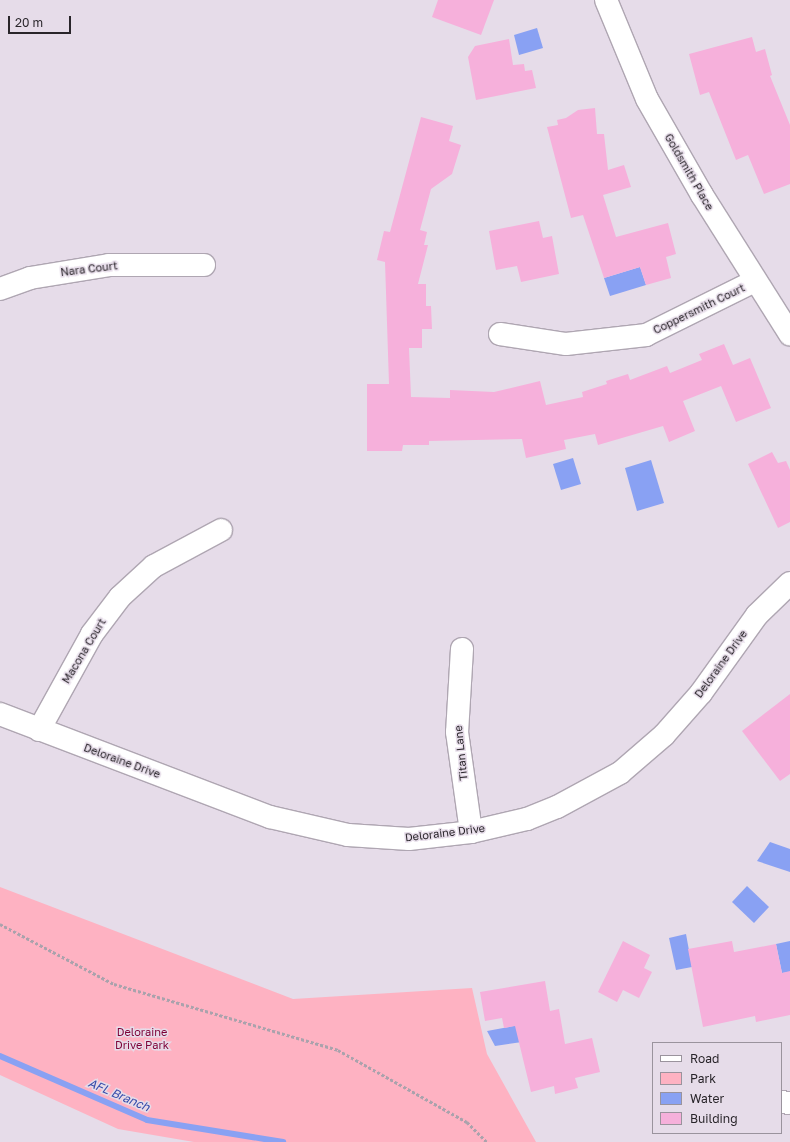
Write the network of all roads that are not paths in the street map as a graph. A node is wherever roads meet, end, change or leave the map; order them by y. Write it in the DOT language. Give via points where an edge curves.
graph roads {
  1 [pos="606,0"];
  2 [pos="204,266"];
  3 [pos="755,281"];
  4 [pos="0,289"];
  5 [pos="500,334"];
  6 [pos="790,334"];
  7 [pos="221,530"];
  8 [pos="790,583"];
  9 [pos="462,649"];
  10 [pos="0,714"];
  11 [pos="39,730"];
  12 [pos="471,832"];
  1 -- 3 [label="street, Goldsmith Place" via="647,99"];
  2 -- 4 [label="street, Nara Court" via="109,265 30,278"];
  3 -- 5 [label="street, Coppersmith Court" via="646,335 566,344"];
  3 -- 6 [label="street, Goldsmith Place"];
  7 -- 11 [label="street, Macona Court" via="154,566 120,597 92,634"];
  8 -- 12 [label="street, Deloraine Drive" via="757,615 701,693 664,735 620,772 557,807"];
  9 -- 12 [label="street, Titan Lane" via="457,732"];
  10 -- 11 [label="street, Deloraine Drive"];
  11 -- 12 [label="street, Deloraine Drive" via="270,817 348,835 409,839"];
}
